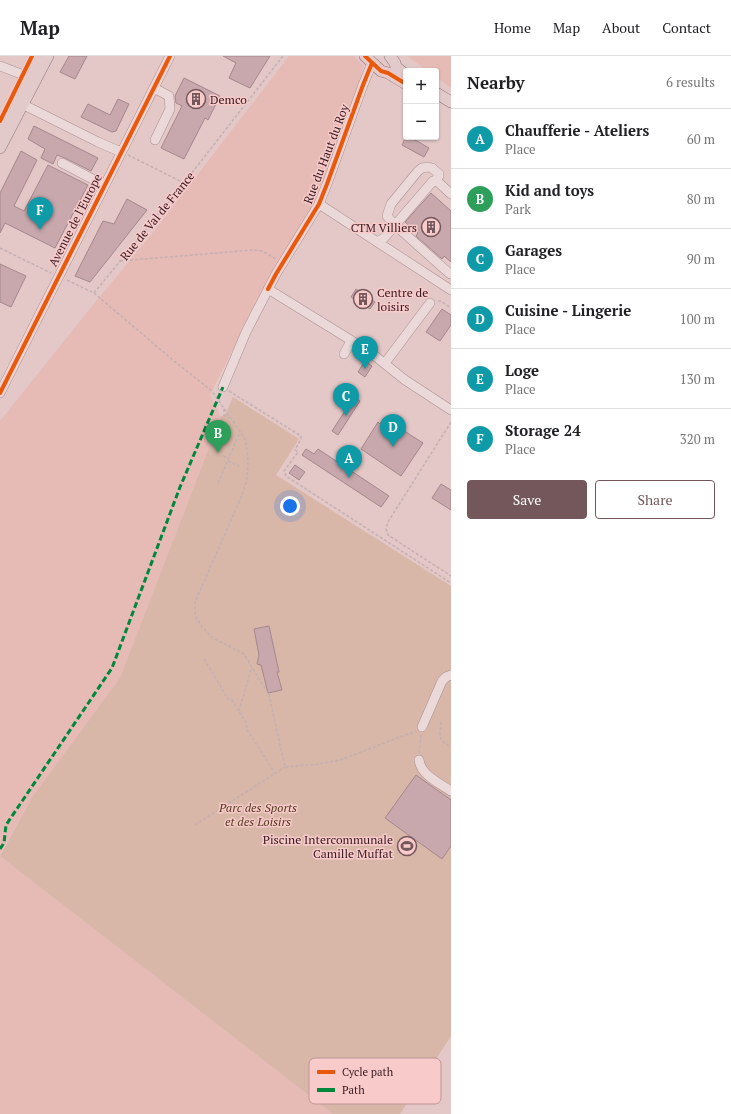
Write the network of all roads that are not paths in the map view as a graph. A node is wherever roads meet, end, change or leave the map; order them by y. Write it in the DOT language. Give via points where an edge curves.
graph roads {
  1 [pos="36,56"];
  2 [pos="48,56"];
  3 [pos="170,56"];
  4 [pos="390,56"];
  5 [pos="369,60"];
  6 [pos="0,66"];
  7 [pos="392,70"];
  8 [pos="403,74"];
  9 [pos="26,76"];
  10 [pos="403,81"];
  11 [pos="154,88"];
  12 [pos="439,95"];
  13 [pos="451,102"];
  14 [pos="439,103"];
  15 [pos="22,104"];
  16 [pos="451,110"];
  17 [pos="0,130"];
  18 [pos="155,140"];
  19 [pos="0,148"];
  20 [pos="121,152"];
  21 [pos="62,163"];
  22 [pos="435,181"];
  23 [pos="104,185"];
  24 [pos="451,194"];
  25 [pos="319,204"];
  26 [pos="395,225"];
  27 [pos="377,242"];
  28 [pos="450,274"];
  29 [pos="268,289"];
  30 [pos="451,290"];
  31 [pos="430,302"];
  32 [pos="351,341"];
  33 [pos="344,354"];
  34 [pos="384,363"];
  35 [pos="223,387"];
  36 [pos="0,393"];
  37 [pos="451,410"];
  38 [pos="451,675"];
  39 [pos="422,727"];
  40 [pos="419,760"];
  41 [pos="451,791"];
  1 -- 9 [label="main road"];
  2 -- 15 [label="main road"];
  3 -- 11 [label="street, Avenue de l'Europe"];
  4 -- 7 [label="main road" via="395,63"];
  5 -- 7 [label="main road" via="381,71"];
  5 -- 25 [label="street, Rue du Haut du Roy" via="363,85"];
  6 -- 9 [label="street"];
  7 -- 8 [label="main road"];
  7 -- 10 [label="main road"];
  9 -- 15 [label="street" via="28,82"];
  9 -- 17 [label="main road"];
  11 -- 18 [label="street" via="169,96 170,109"];
  11 -- 20 [label="street, Avenue de l'Europe"];
  12 -- 13 [label="main road"];
  14 -- 16 [label="main road"];
  15 -- 19 [label="main road"];
  15 -- 20 [label="street"];
  20 -- 23 [label="street, Avenue de l'Europe"];
  21 -- 23 [label="street"];
  22 -- 24 [label="street"];
  22 -- 26 [label="street"];
  22 -- 26 [label="street" via="439,174 432,168 418,171 391,204 387,216"];
  23 -- 36 [label="street, Avenue de l'Europe"];
  25 -- 27 [label="street"];
  25 -- 29 [label="street, Rue du Haut du Roy"];
  26 -- 27 [label="street"];
  26 -- 28 [label="street"];
  27 -- 30 [label="street"];
  29 -- 32 [label="street"];
  29 -- 35 [label="street, Rue du Haut du Roy" via="246,332"];
  31 -- 34 [label="street"];
  32 -- 33 [label="street"];
  32 -- 34 [label="street"];
  34 -- 37 [label="street"];
  38 -- 39 [label="street" via="442,681"];
  40 -- 41 [label="street" via="424,772"];
}
